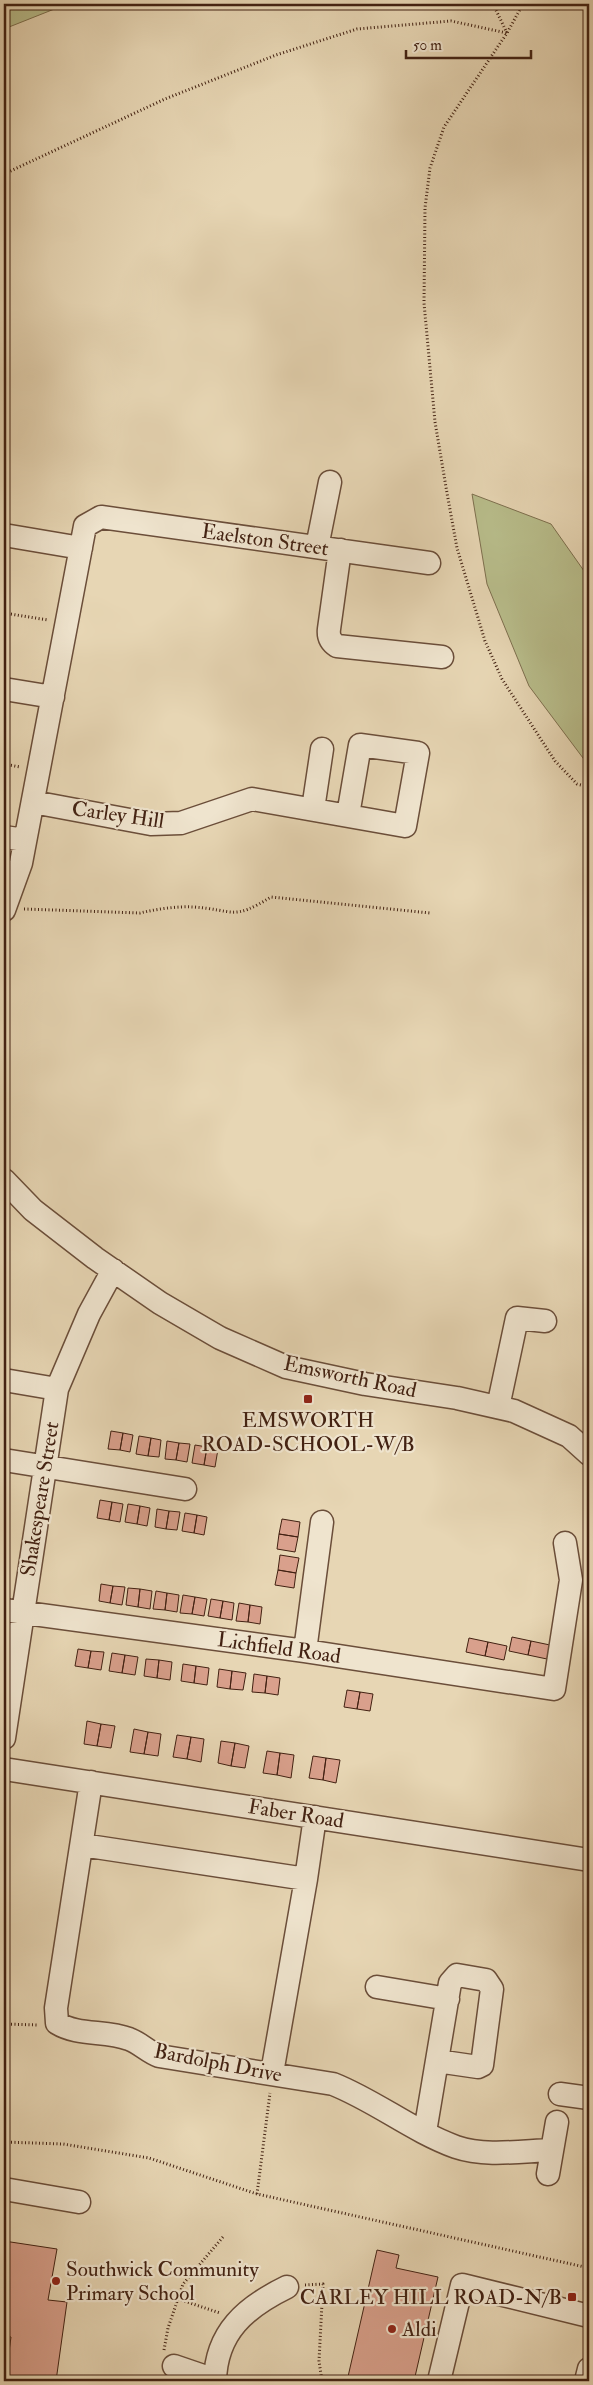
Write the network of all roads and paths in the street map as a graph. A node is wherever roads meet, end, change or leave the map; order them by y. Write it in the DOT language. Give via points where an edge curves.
graph roads {
  1 [pos="493,4"];
  2 [pos="522,4"];
  3 [pos="507,33"];
  4 [pos="4,174"];
  5 [pos="330,482"];
  6 [pos="4,535"];
  7 [pos="317,547"];
  8 [pos="81,548"];
  9 [pos="340,550"];
  10 [pos="429,563"];
  11 [pos="4,613"];
  12 [pos="67,622"];
  13 [pos="442,657"];
  14 [pos="4,688"];
  15 [pos="53,697"];
  16 [pos="322,749"];
  17 [pos="589,788"];
  18 [pos="34,802"];
  19 [pos="313,809"];
  20 [pos="348,815"];
  21 [pos="15,839"];
  22 [pos="5,909"];
  23 [pos="430,913"];
  24 [pos="4,1180"];
  25 [pos="113,1270"];
  26 [pos="545,1321"];
  27 [pos="4,1380"];
  28 [pos="58,1388"];
  29 [pos="498,1407"];
  30 [pos="589,1454"];
  31 [pos="4,1460"];
  32 [pos="45,1466"];
  33 [pos="185,1489"];
  34 [pos="322,1522"];
  35 [pos="565,1543"];
  36 [pos="13,1612"];
  37 [pos="305,1651"];
  38 [pos="4,1738"];
  39 [pos="4,1769"];
  40 [pos="91,1782"];
  41 [pos="314,1817"];
  42 [pos="82,1845"];
  43 [pos="589,1860"];
  44 [pos="306,1879"];
  45 [pos="377,1987"];
  46 [pos="448,1999"];
  47 [pos="57,2023"];
  48 [pos="4,2024"];
  49 [pos="437,2061"];
  50 [pos="272,2073"];
  51 [pos="560,2094"];
  52 [pos="589,2098"];
  53 [pos="557,2122"];
  54 [pos="426,2132"];
  55 [pos="4,2142"];
  56 [pos="552,2150"];
  57 [pos="548,2174"];
  58 [pos="4,2189"];
  59 [pos="257,2194"];
  60 [pos="78,2202"];
  61 [pos="223,2237"];
  62 [pos="589,2268"];
  63 [pos="287,2287"];
  64 [pos="178,2299"];
  65 [pos="589,2316"];
  66 [pos="238,2319"];
  67 [pos="169,2362"];
  68 [pos="589,2369"];
  69 [pos="215,2381"];
  70 [pos="322,2381"];
  71 [pos="439,2381"];
  72 [pos="586,2381"];
  1 -- 3 [label="path"];
  2 -- 3 [label="path"];
  3 -- 4 [label="path" via="451,21 357,29 276,55 165,99"];
  3 -- 17 [label="path" via="444,127 430,168 425,208 424,303 435,422 457,548 485,641 502,679 555,761 577,784"];
  5 -- 7 [label="street"];
  6 -- 8 [label="street"];
  7 -- 8 [label="street, Eaelston Street" via="101,517 85,526"];
  7 -- 9 [label="street, Eaelston Street"];
  8 -- 12 [label="street"];
  9 -- 10 [label="street, Eaelston Street"];
  9 -- 13 [label="street" via="329,629 333,643"];
  11 -- 12 [label="path"];
  12 -- 15 [label="street"];
  14 -- 15 [label="street"];
  15 -- 18 [label="street"];
  16 -- 19 [label="street"];
  18 -- 19 [label="street, Carley Hill" via="151,824 181,823 252,799"];
  18 -- 21 [label="street"];
  19 -- 20 [label="street, Carley Hill"];
  21 -- 22 [label="street" via="21,863"];
  22 -- 23 [label="path" via="140,912 194,907 232,914 250,910 271,897"];
  24 -- 25 [label="street, Emsworth Road" via="33,1210"];
  25 -- 28 [label="street, Shakespeare Street" via="89,1314"];
  25 -- 29 [label="street, Emsworth Road" via="160,1303 220,1338 286,1367"];
  26 -- 29 [label="street" via="517,1318"];
  27 -- 28 [label="street"];
  28 -- 32 [label="street, Shakespeare Street"];
  29 -- 30 [label="street, Emsworth Road" via="569,1436"];
  31 -- 32 [label="street"];
  32 -- 33 [label="street"];
  32 -- 36 [label="street, Shakespeare Street"];
  34 -- 37 [label="street"];
  35 -- 37 [label="street, Lichfield Road" via="571,1580 554,1688"];
  36 -- 37 [label="street, Lichfield Road"];
  36 -- 38 [label="street, Shakespeare Street"];
  39 -- 40 [label="street, Faber Road"];
  40 -- 41 [label="street, Faber Road"];
  40 -- 42 [label="street"];
  41 -- 43 [label="street, Faber Road"];
  41 -- 44 [label="street"];
  42 -- 44 [label="street"];
  42 -- 47 [label="street" via="56,2008"];
  44 -- 50 [label="street"];
  45 -- 46 [label="street"];
  46 -- 49 [label="street"];
  46 -- 49 [label="street" via="450,1983 457,1975 486,1980 490,1984 492,1990 482,2065"];
  47 -- 48 [label="path" via="34,2026"];
  47 -- 50 [label="street, Bardolph Drive" via="71,2029 129,2038 159,2056"];
  49 -- 54 [label="street"];
  50 -- 54 [label="street, Bardolph Drive" via="359,2094"];
  50 -- 59 [label="path"];
  51 -- 52 [label="street"];
  53 -- 56 [label="street"];
  54 -- 56 [label="street, Bardolph Drive" via="457,2148 485,2152"];
  55 -- 59 [label="path" via="62,2144 149,2158"];
  56 -- 57 [label="street"];
  58 -- 60 [label="street"];
  59 -- 62 [label="path"];
  61 -- 64 [label="path" via="183,2284"];
  63 -- 66 [label="street" via="270,2295"];
  63 -- 70 [label="path" via="323,2284 319,2360"];
  64 -- 66 [label="path"];
  64 -- 67 [label="path" via="168,2328"];
  65 -- 71 [label="street" via="462,2285"];
  66 -- 69 [label="street" via="229,2329 219,2354"];
  67 -- 69 [label="street"];
  68 -- 72 [label="street"];
}
